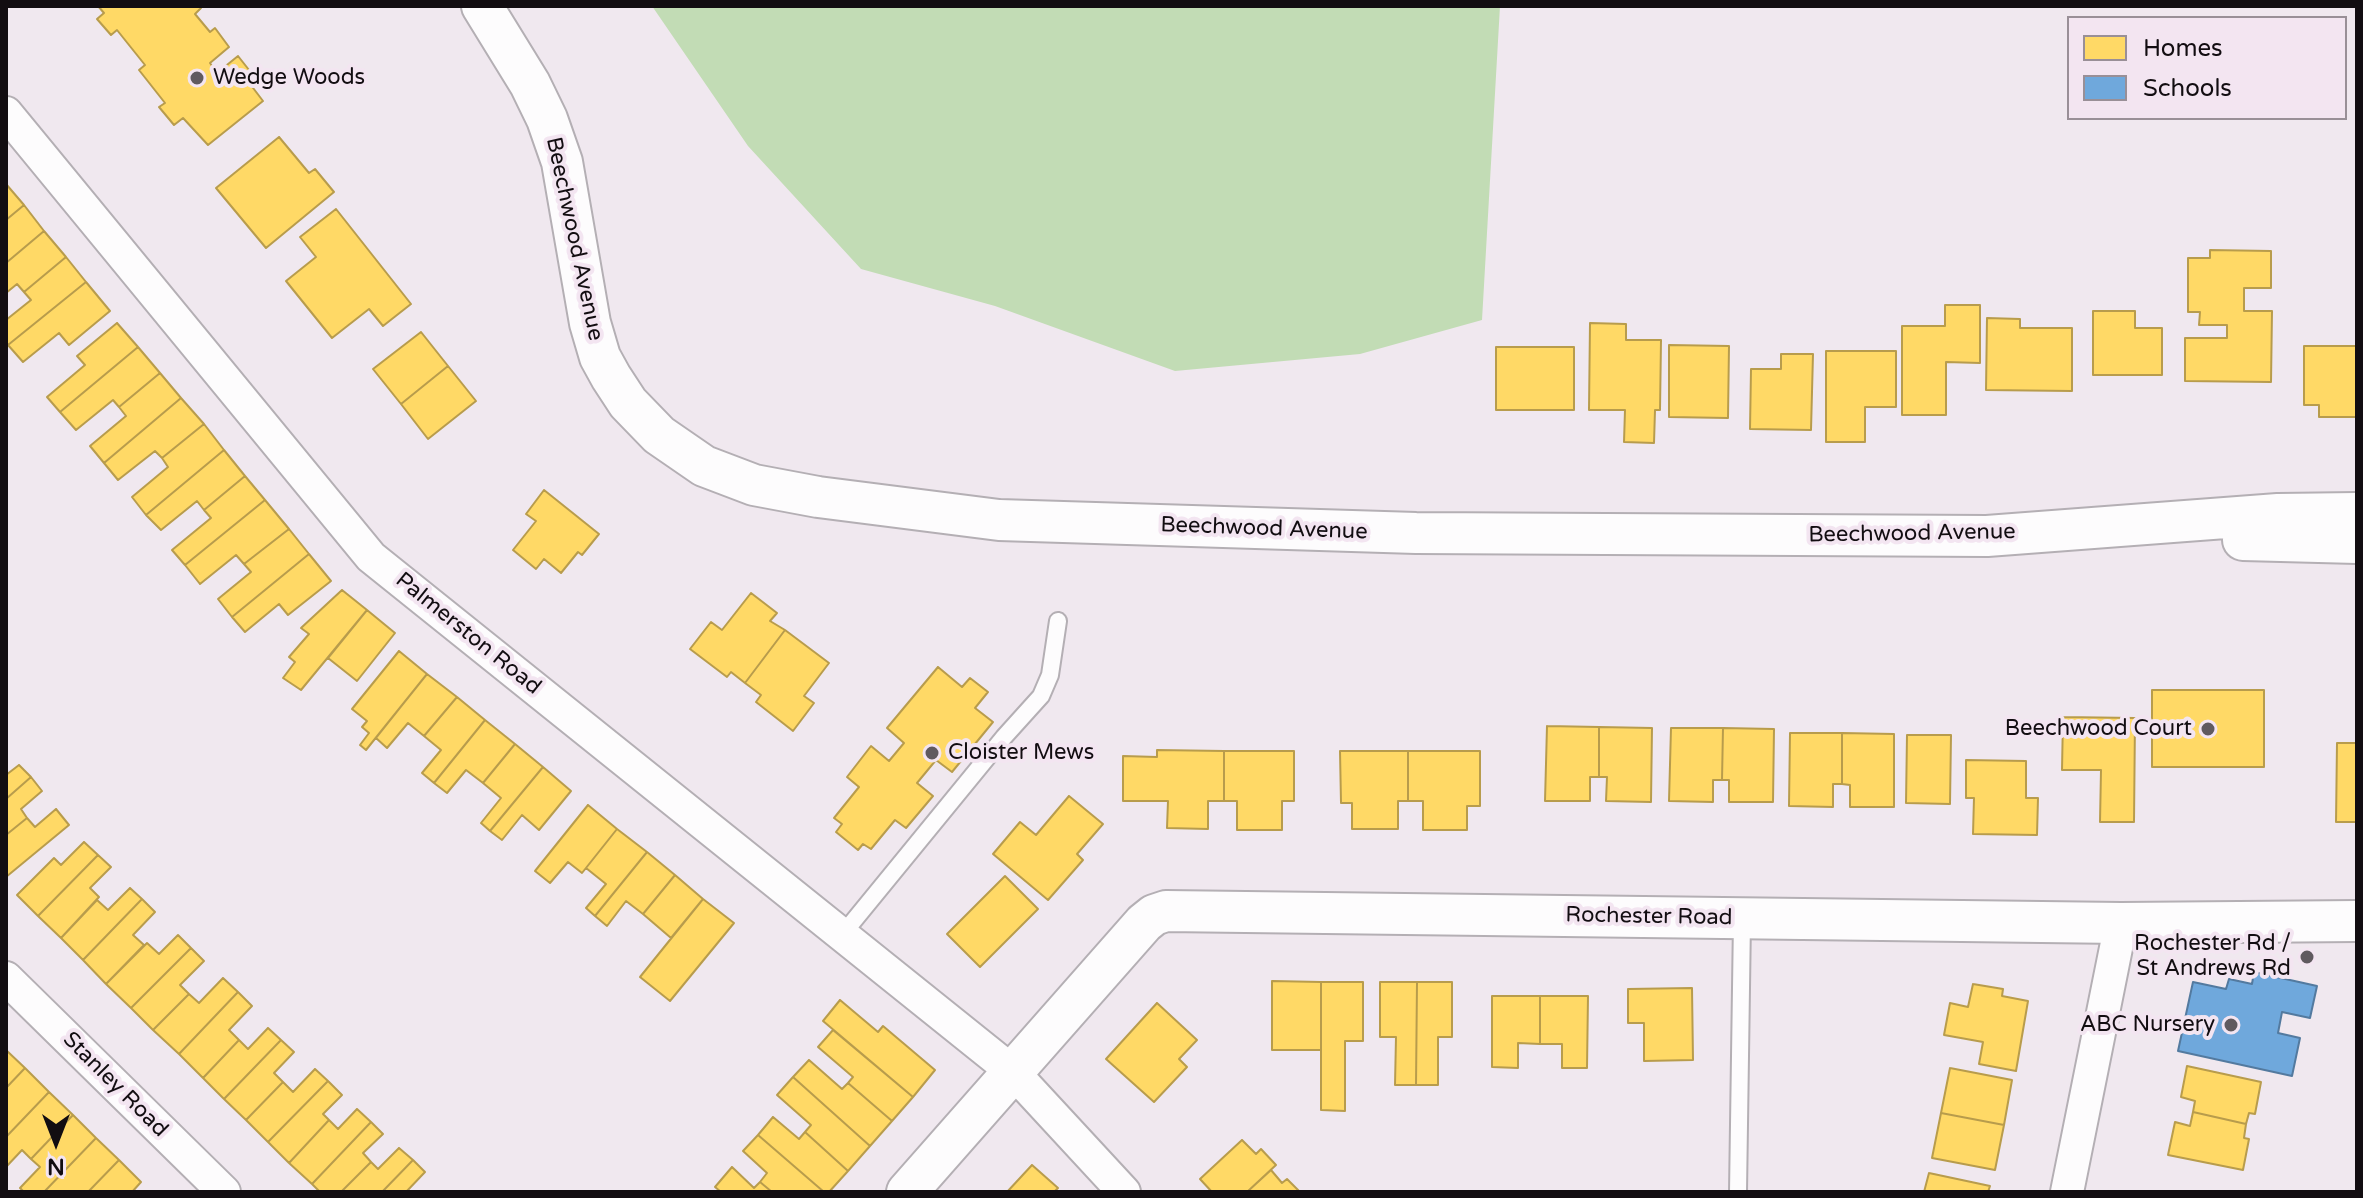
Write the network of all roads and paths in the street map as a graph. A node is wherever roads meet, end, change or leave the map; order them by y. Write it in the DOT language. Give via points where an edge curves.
graph roads {
  1 [pos="482,6"];
  2 [pos="6,113"];
  3 [pos="2357,513"];
  4 [pos="1987,536"];
  5 [pos="2357,543"];
  6 [pos="1058,621"];
  7 [pos="1742,918"];
  8 [pos="2357,921"];
  9 [pos="2121,923"];
  10 [pos="842,935"];
  11 [pos="6,978"];
  12 [pos="1013,1072"];
  13 [pos="224,1192"];
  14 [pos="907,1192"];
  15 [pos="1124,1192"];
  16 [pos="1738,1192"];
  17 [pos="2067,1192"];
  1 -- 4 [label="street, Beechwood Avenue" via="530,84 562,162 590,323 611,377 659,435 704,466 754,485 999,520 1416,533"];
  2 -- 10 [label="street, Palmerston Road" via="371,557"];
  3 -- 4 [label="street, Beechwood Avenue"];
  4 -- 5 [label="street"];
  6 -- 10 [label="lane" via="1050,675 1041,696"];
  7 -- 9 [label="street, Rochester Road"];
  7 -- 12 [label="street, Rochester Road" via="1166,911 1144,923"];
  7 -- 16 [label="lane"];
  8 -- 9 [label="street, Rochester Road"];
  9 -- 17 [label="street"];
  10 -- 12 [label="street, Palmerston Road"];
  11 -- 13 [label="street, Stanley Road"];
  12 -- 14 [label="street, Rochester Road"];
  12 -- 15 [label="street, Palmerston Road"];
}
